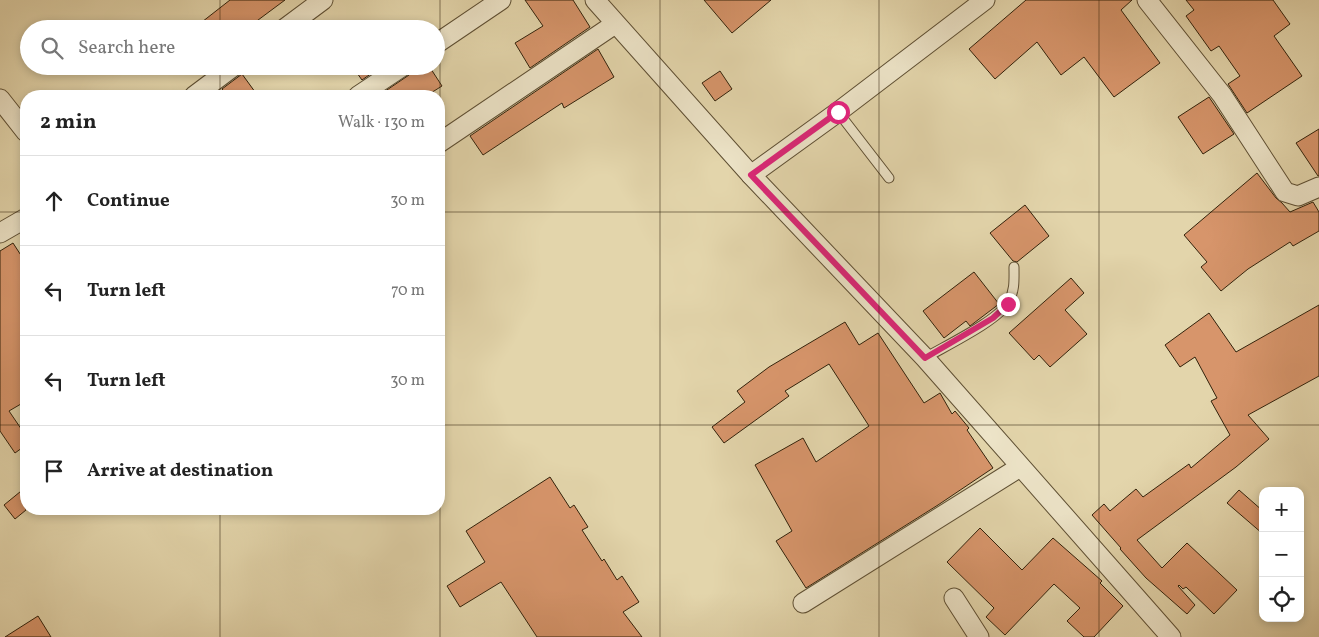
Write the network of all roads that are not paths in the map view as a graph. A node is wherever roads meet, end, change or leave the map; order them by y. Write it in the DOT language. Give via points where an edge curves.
graph roads {
  1 [pos="323,0"];
  2 [pos="501,0"];
  3 [pos="594,0"];
  4 [pos="985,0"];
  5 [pos="1146,0"];
  6 [pos="296,20"];
  7 [pos="615,24"];
  8 [pos="445,38"];
  9 [pos="222,75"];
  10 [pos="390,75"];
  11 [pos="202,90"];
  12 [pos="367,90"];
  13 [pos="0,99"];
  14 [pos="838,112"];
  15 [pos="20,124"];
  16 [pos="445,139"];
  17 [pos="751,175"];
  18 [pos="889,178"];
  19 [pos="1319,187"];
  20 [pos="20,221"];
  21 [pos="0,233"];
  22 [pos="1014,267"];
  23 [pos="925,358"];
  24 [pos="1020,467"];
  25 [pos="954,598"];
  26 [pos="803,603"];
  27 [pos="979,637"];
  28 [pos="1172,637"];
  1 -- 6 [label="street"];
  2 -- 8 [label="street"];
  3 -- 7 [label="street"];
  4 -- 14 [label="street"];
  5 -- 19 [label="street" via="1222,95 1285,192 1298,196"];
  7 -- 16 [label="street"];
  7 -- 17 [label="street"];
  9 -- 11 [label="street"];
  10 -- 12 [label="street"];
  13 -- 15 [label="street"];
  14 -- 17 [label="street"];
  14 -- 18 [label="lane"];
  17 -- 23 [label="street"];
  20 -- 21 [label="street"];
  22 -- 23 [label="lane" via="1014,291 1008,304 993,318"];
  23 -- 24 [label="street"];
  24 -- 26 [label="street"];
  24 -- 28 [label="street"];
  25 -- 27 [label="street"];
}
